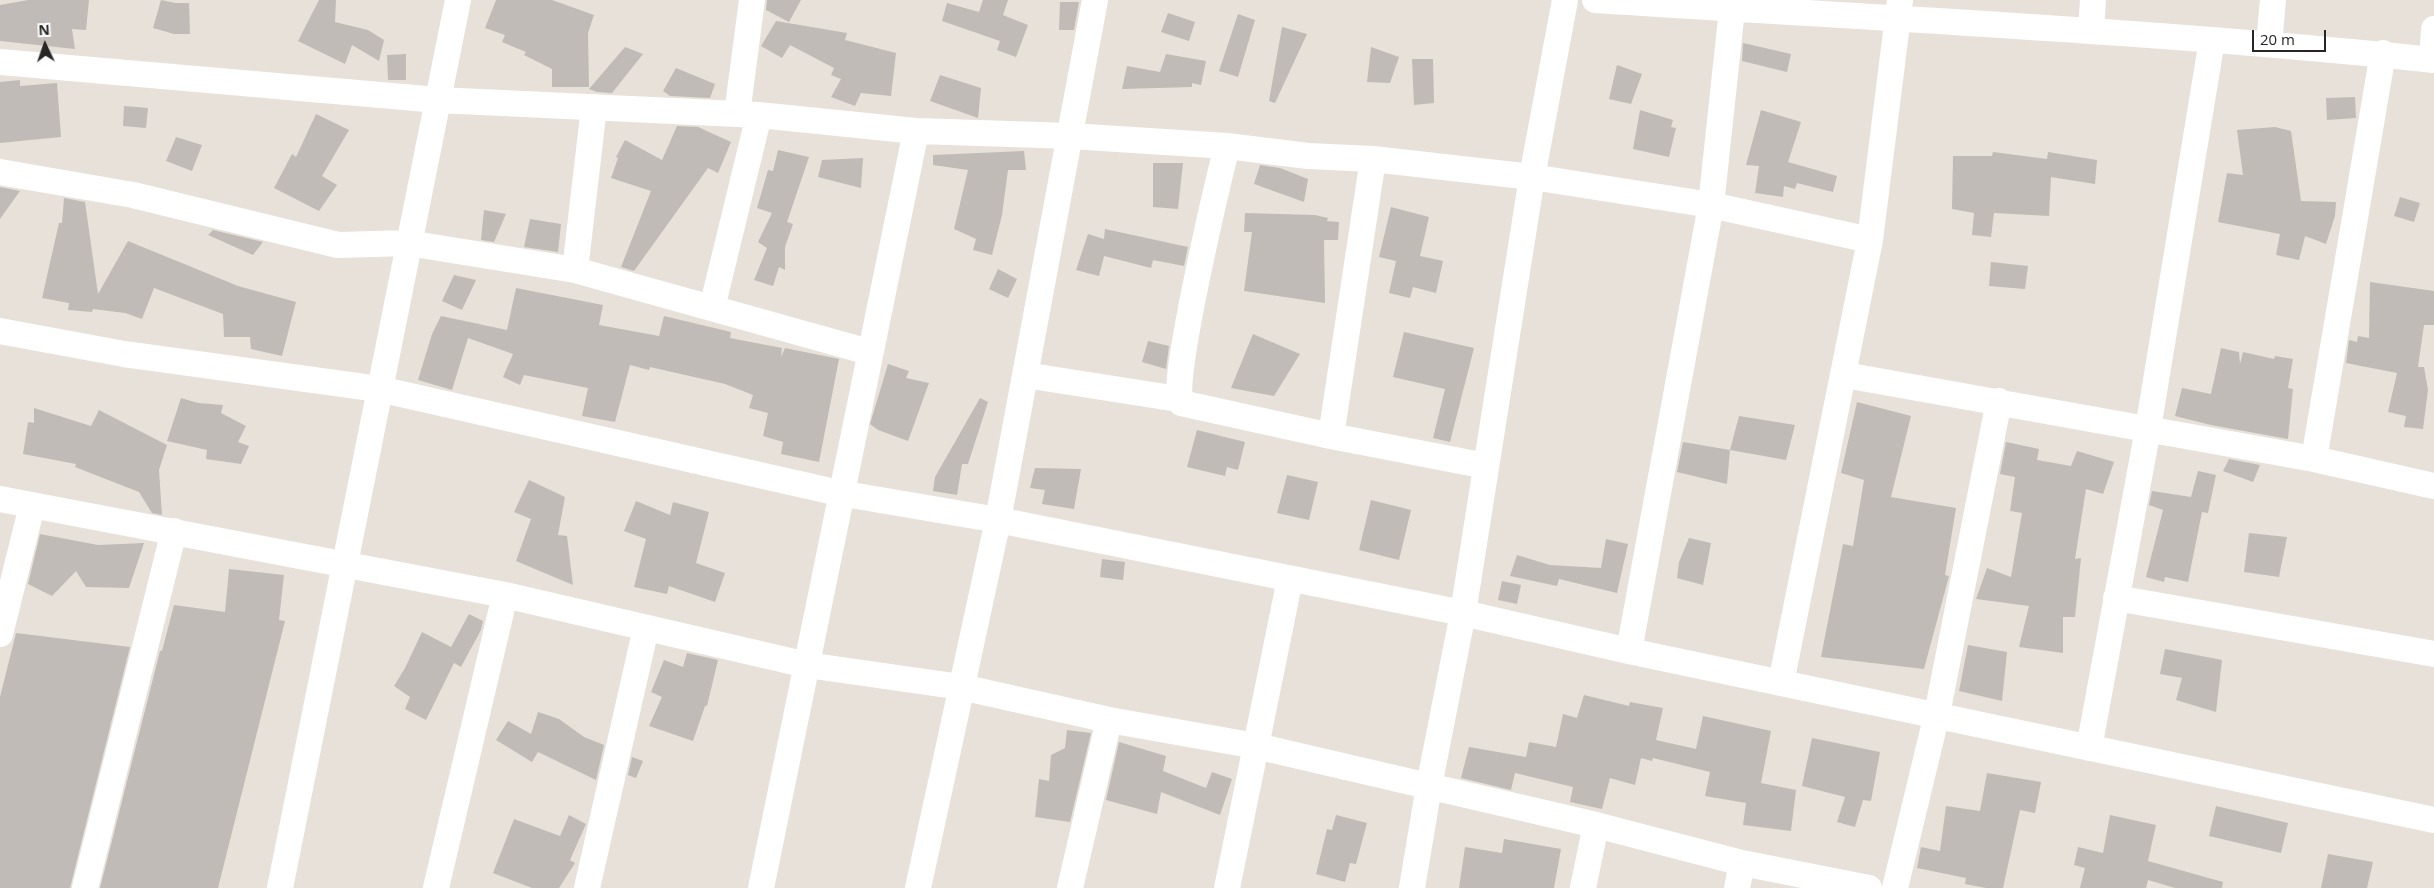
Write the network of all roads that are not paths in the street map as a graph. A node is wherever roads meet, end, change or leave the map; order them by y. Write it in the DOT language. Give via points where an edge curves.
graph roads {
  1 [pos="458,0"];
  2 [pos="752,0"];
  3 [pos="1095,0"];
  4 [pos="1564,0"];
  5 [pos="1595,0"];
  6 [pos="2093,0"];
  7 [pos="2273,0"];
  8 [pos="1733,4"];
  9 [pos="1899,10"];
  10 [pos="2434,29"];
  11 [pos="2091,30"];
  12 [pos="2212,40"];
  13 [pos="2269,44"];
  14 [pos="2383,54"];
  15 [pos="2433,60"];
  16 [pos="0,62"];
  17 [pos="438,100"];
  18 [pos="594,107"];
  19 [pos="748,114"];
  20 [pos="916,131"];
  21 [pos="1070,136"];
  22 [pos="1227,146"];
  23 [pos="1373,159"];
  24 [pos="0,172"];
  25 [pos="1532,177"];
  26 [pos="1711,205"];
  27 [pos="1870,240"];
  28 [pos="408,242"];
  29 [pos="575,270"];
  30 [pos="712,308"];
  31 [pos="0,331"];
  32 [pos="869,352"];
  33 [pos="1025,375"];
  34 [pos="1845,375"];
  35 [pos="379,389"];
  36 [pos="1178,400"];
  37 [pos="2000,402"];
  38 [pos="2148,429"];
  39 [pos="1331,436"];
  40 [pos="2314,459"];
  41 [pos="1486,466"];
  42 [pos="2434,486"];
  43 [pos="839,493"];
  44 [pos="0,499"];
  45 [pos="32,506"];
  46 [pos="998,520"];
  47 [pos="174,531"];
  48 [pos="344,565"];
  49 [pos="1290,579"];
  50 [pos="504,595"];
  51 [pos="2116,598"];
  52 [pos="1463,613"];
  53 [pos="646,628"];
  54 [pos="0,634"];
  55 [pos="1629,651"];
  56 [pos="2434,654"];
  57 [pos="807,665"];
  58 [pos="1781,683"];
  59 [pos="961,687"];
  60 [pos="1937,714"];
  61 [pos="1108,720"];
  62 [pos="1256,746"];
  63 [pos="2089,748"];
  64 [pos="1429,786"];
  65 [pos="2434,820"];
  66 [pos="1596,825"];
  67 [pos="1742,863"];
  68 [pos="85,888"];
  69 [pos="280,888"];
  70 [pos="436,888"];
  71 [pos="588,888"];
  72 [pos="761,888"];
  73 [pos="918,888"];
  74 [pos="1070,888"];
  75 [pos="1227,888"];
  76 [pos="1412,888"];
  77 [pos="1584,888"];
  78 [pos="1737,888"];
  79 [pos="1869,888"];
  80 [pos="1895,888"];
  1 -- 17 [label="street"];
  2 -- 19 [label="street"];
  3 -- 21 [label="street"];
  4 -- 25 [label="street"];
  5 -- 8 [label="street"];
  6 -- 11 [label="street"];
  7 -- 13 [label="street"];
  8 -- 9 [label="street"];
  8 -- 26 [label="street"];
  9 -- 11 [label="street"];
  9 -- 27 [label="street"];
  10 -- 15 [label="street"];
  11 -- 12 [label="street"];
  12 -- 13 [label="street"];
  12 -- 38 [label="street"];
  13 -- 14 [label="street"];
  14 -- 15 [label="street"];
  14 -- 40 [label="street"];
  16 -- 17 [label="street"];
  17 -- 18 [label="street"];
  17 -- 28 [label="street"];
  18 -- 19 [label="street"];
  18 -- 29 [label="street"];
  19 -- 20 [label="street"];
  19 -- 30 [label="street"];
  20 -- 21 [label="street"];
  20 -- 32 [label="street"];
  21 -- 22 [label="street"];
  21 -- 33 [label="street"];
  22 -- 23 [label="street" via="1308,156"];
  22 -- 36 [label="street" via="1205,234"];
  23 -- 25 [label="street"];
  23 -- 39 [label="street"];
  24 -- 28 [label="street" via="133,195 338,245"];
  25 -- 26 [label="street"];
  25 -- 41 [label="street"];
  26 -- 27 [label="street"];
  26 -- 55 [label="street"];
  27 -- 34 [label="street"];
  28 -- 29 [label="street"];
  28 -- 35 [label="street"];
  29 -- 30 [label="street"];
  30 -- 32 [label="street"];
  31 -- 35 [label="street" via="124,354"];
  32 -- 43 [label="street"];
  33 -- 36 [label="street"];
  33 -- 46 [label="street"];
  34 -- 37 [label="street"];
  34 -- 58 [label="street"];
  35 -- 43 [label="street"];
  35 -- 48 [label="street"];
  36 -- 39 [label="street"];
  37 -- 38 [label="street"];
  37 -- 60 [label="street"];
  38 -- 40 [label="street"];
  38 -- 51 [label="street"];
  39 -- 41 [label="street"];
  40 -- 42 [label="street"];
  41 -- 52 [label="street"];
  43 -- 46 [label="street"];
  43 -- 57 [label="street"];
  44 -- 45 [label="street"];
  45 -- 47 [label="street"];
  45 -- 54 [label="street"];
  46 -- 49 [label="street"];
  46 -- 59 [label="street"];
  47 -- 48 [label="street"];
  47 -- 68 [label="street"];
  48 -- 50 [label="street"];
  48 -- 69 [label="street"];
  49 -- 52 [label="street"];
  49 -- 62 [label="street"];
  50 -- 53 [label="street"];
  50 -- 70 [label="street"];
  51 -- 56 [label="street"];
  51 -- 63 [label="street"];
  52 -- 55 [label="street"];
  52 -- 64 [label="street"];
  53 -- 57 [label="street"];
  53 -- 71 [label="street"];
  55 -- 58 [label="street"];
  57 -- 59 [label="street"];
  57 -- 72 [label="street"];
  58 -- 60 [label="street"];
  59 -- 61 [label="street"];
  59 -- 73 [label="street"];
  60 -- 63 [label="street"];
  60 -- 80 [label="street"];
  61 -- 62 [label="street"];
  61 -- 74 [label="street"];
  62 -- 64 [label="street"];
  62 -- 75 [label="street"];
  63 -- 65 [label="street"];
  64 -- 66 [label="street"];
  64 -- 76 [label="street"];
  66 -- 67 [label="street"];
  66 -- 77 [label="street"];
  67 -- 78 [label="street"];
  67 -- 79 [label="street"];
}
